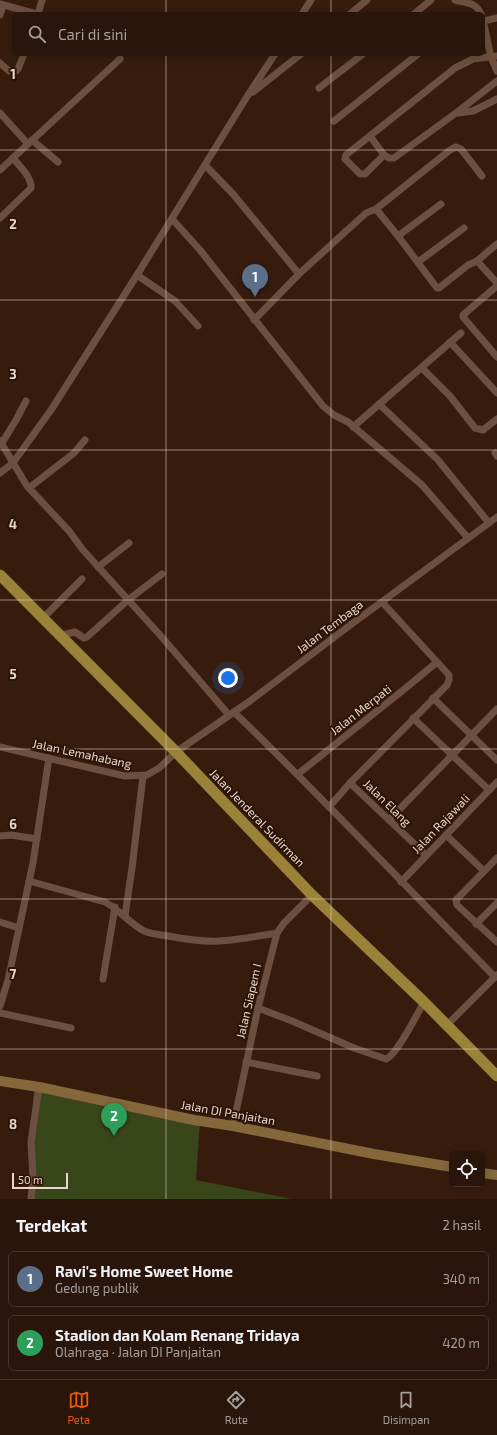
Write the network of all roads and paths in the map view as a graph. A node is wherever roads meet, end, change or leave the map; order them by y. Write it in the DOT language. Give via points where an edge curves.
graph roads {
  1 [pos="42,0"];
  2 [pos="311,0"];
  3 [pos="366,0"];
  4 [pos="431,0"];
  5 [pos="455,0"];
  6 [pos="2,4"];
  7 [pos="31,12"];
  8 [pos="39,12"];
  9 [pos="303,12"];
  10 [pos="352,12"];
  11 [pos="416,12"];
  12 [pos="480,12"];
  13 [pos="0,15"];
  14 [pos="497,18"];
  15 [pos="485,21"];
  16 [pos="485,27"];
  17 [pos="23,56"];
  18 [pos="274,56"];
  19 [pos="298,56"];
  20 [pos="360,56"];
  21 [pos="415,56"];
  22 [pos="494,56"];
  23 [pos="120,58"];
  24 [pos="0,63"];
  25 [pos="497,71"];
  26 [pos="497,81"];
  27 [pos="319,88"];
  28 [pos="248,95"];
  29 [pos="476,98"];
  30 [pos="497,99"];
  31 [pos="482,107"];
  32 [pos="0,113"];
  33 [pos="456,113"];
  34 [pos="334,121"];
  35 [pos="370,136"];
  36 [pos="30,142"];
  37 [pos="384,155"];
  38 [pos="13,158"];
  39 [pos="58,162"];
  40 [pos="2,165"];
  41 [pos="205,165"];
  42 [pos="482,176"];
  43 [pos="441,204"];
  44 [pos="376,209"];
  45 [pos="0,218"];
  46 [pos="172,219"];
  47 [pos="464,228"];
  48 [pos="398,236"];
  49 [pos="497,244"];
  50 [pos="477,261"];
  51 [pos="418,262"];
  52 [pos="299,274"];
  53 [pos="138,275"];
  54 [pos="497,285"];
  55 [pos="254,320"];
  56 [pos="198,326"];
  57 [pos="461,333"];
  58 [pos="450,342"];
  59 [pos="497,357"];
  60 [pos="422,368"];
  61 [pos="497,393"];
  62 [pos="26,401"];
  63 [pos="378,404"];
  64 [pos="497,419"];
  65 [pos="352,427"];
  66 [pos="86,440"];
  67 [pos="1,442"];
  68 [pos="12,461"];
  69 [pos="0,473"];
  70 [pos="29,488"];
  71 [pos="497,517"];
  72 [pos="488,524"];
  73 [pos="468,538"];
  74 [pos="129,543"];
  75 [pos="98,567"];
  76 [pos="162,574"];
  77 [pos="0,575"];
  78 [pos="82,579"];
  79 [pos="128,600"];
  80 [pos="382,602"];
  81 [pos="43,618"];
  82 [pos="63,637"];
  83 [pos="437,662"];
  84 [pos="433,698"];
  85 [pos="497,709"];
  86 [pos="232,714"];
  87 [pos="413,718"];
  88 [pos="470,736"];
  89 [pos="0,747"];
  90 [pos="176,752"];
  91 [pos="452,756"];
  92 [pos="49,758"];
  93 [pos="497,760"];
  94 [pos="298,774"];
  95 [pos="143,776"];
  96 [pos="497,782"];
  97 [pos="350,783"];
  98 [pos="489,790"];
  99 [pos="329,807"];
  100 [pos="389,820"];
  101 [pos="446,835"];
  102 [pos="0,836"];
  103 [pos="37,839"];
  104 [pos="426,855"];
  105 [pos="497,858"];
  106 [pos="484,871"];
  107 [pos="29,881"];
  108 [pos="401,882"];
  109 [pos="312,895"];
  110 [pos="497,903"];
  111 [pos="115,907"];
  112 [pos="125,916"];
  113 [pos="0,922"];
  114 [pos="476,924"];
  115 [pos="19,928"];
  116 [pos="277,933"];
  117 [pos="497,942"];
  118 [pos="0,977"];
  119 [pos="103,979"];
  120 [pos="495,979"];
  121 [pos="8,980"];
  122 [pos="424,1002"];
  123 [pos="0,1006"];
  124 [pos="258,1008"];
  125 [pos="0,1013"];
  126 [pos="447,1025"];
  127 [pos="71,1028"];
  128 [pos="246,1062"];
  129 [pos="317,1076"];
  130 [pos="497,1076"];
  131 [pos="0,1081"];
  132 [pos="38,1087"];
  133 [pos="233,1126"];
  134 [pos="449,1166"];
  135 [pos="485,1173"];
  136 [pos="497,1175"];
  137 [pos="31,1199"];
  1 -- 8 [label="street"];
  2 -- 9 [label="street"];
  3 -- 10 [label="street"];
  4 -- 11 [label="street"];
  5 -- 12 [label="street" via="474,5"];
  6 -- 7 [label="street"];
  6 -- 13 [label="street"];
  14 -- 15 [label="street"];
  16 -- 22 [label="street"];
  17 -- 24 [label="street" via="16,71 9,71"];
  18 -- 28 [label="street"];
  19 -- 28 [label="street"];
  20 -- 27 [label="street"];
  21 -- 34 [label="street"];
  22 -- 25 [label="street"];
  22 -- 35 [label="street" via="474,58 455,68"];
  23 -- 36 [label="street"];
  26 -- 29 [label="street"];
  28 -- 41 [label="street"];
  29 -- 31 [label="street"];
  29 -- 33 [label="street"];
  30 -- 31 [label="street"];
  31 -- 33 [label="street"];
  32 -- 36 [label="street"];
  33 -- 37 [label="street" via="394,158"];
  35 -- 37 [label="street"];
  35 -- 37 [label="street" via="346,155 346,160 365,174"];
  36 -- 38 [label="street"];
  36 -- 39 [label="street"];
  38 -- 40 [label="street"];
  38 -- 45 [label="street" via="31,182 31,188"];
  41 -- 46 [label="street"];
  41 -- 52 [label="street" via="233,194"];
  42 -- 44 [label="street" via="461,149 456,147"];
  43 -- 48 [label="street"];
  44 -- 48 [label="street"];
  44 -- 52 [label="street" via="366,213"];
  46 -- 53 [label="street"];
  46 -- 55 [label="street" via="200,250"];
  47 -- 51 [label="street"];
  48 -- 51 [label="street"];
  49 -- 50 [label="street"];
  50 -- 51 [label="street" via="438,288"];
  50 -- 54 [label="street"];
  52 -- 55 [label="street"];
  53 -- 56 [label="street" via="175,301"];
  53 -- 68 [label="street" via="51,410"];
  54 -- 59 [label="street" via="463,315"];
  55 -- 65 [label="street" via="323,406"];
  57 -- 58 [label="street"];
  58 -- 60 [label="street"];
  58 -- 61 [label="street"];
  60 -- 63 [label="street"];
  60 -- 64 [label="street" via="450,396 475,428 483,430"];
  62 -- 67 [label="street"];
  63 -- 65 [label="street"];
  63 -- 72 [label="street" via="438,460"];
  65 -- 73 [label="street" via="422,485"];
  66 -- 70 [label="street" via="74,453"];
  67 -- 68 [label="street"];
  68 -- 69 [label="street"];
  68 -- 70 [label="street"];
  70 -- 75 [label="street"];
  71 -- 72 [label="street, Jalan Tembaga"];
  72 -- 73 [label="street, Jalan Tembaga"];
  73 -- 80 [label="street, Jalan Tembaga"];
  74 -- 75 [label="street"];
  75 -- 79 [label="street"];
  76 -- 79 [label="street"];
  77 -- 81 [label="main road, Jalan Jenderal Sudirman"];
  78 -- 81 [label="street"];
  79 -- 82 [label="street" via="87,637 75,632"];
  79 -- 86 [label="street"];
  80 -- 83 [label="street"];
  80 -- 86 [label="street, Jalan Tembaga"];
  81 -- 82 [label="main road, Jalan Jenderal Sudirman"];
  82 -- 90 [label="main road, Jalan Jenderal Sudirman"];
  83 -- 84 [label="street" via="449,675 449,680"];
  83 -- 94 [label="street, Jalan Merpati"];
  84 -- 87 [label="street"];
  84 -- 88 [label="street"];
  85 -- 88 [label="street"];
  86 -- 90 [label="street, Jalan Tembaga"];
  86 -- 94 [label="street"];
  87 -- 91 [label="street"];
  87 -- 97 [label="street"];
  88 -- 91 [label="street"];
  88 -- 93 [label="street"];
  89 -- 92 [label="street, Jalan Lemahabang"];
  90 -- 95 [label="street, Jalan Lemahabang" via="154,772"];
  90 -- 109 [label="main road, Jalan Jenderal Sudirman"];
  91 -- 98 [label="street"];
  91 -- 100 [label="street"];
  92 -- 95 [label="street, Jalan Lemahabang" via="124,776"];
  92 -- 103 [label="street"];
  94 -- 99 [label="street"];
  95 -- 112 [label="street"];
  96 -- 98 [label="street, Jalan Rajawali"];
  97 -- 99 [label="street"];
  97 -- 100 [label="street, Jalan Elang"];
  98 -- 101 [label="street, Jalan Rajawali"];
  99 -- 108 [label="street"];
  100 -- 104 [label="street, Jalan Elang"];
  101 -- 104 [label="street, Jalan Rajawali"];
  101 -- 106 [label="street"];
  102 -- 103 [label="street"];
  103 -- 107 [label="street"];
  104 -- 108 [label="street, Jalan Rajawali"];
  105 -- 106 [label="street"];
  106 -- 114 [label="street" via="456,900 457,905"];
  107 -- 111 [label="street" via="98,899"];
  107 -- 115 [label="street"];
  108 -- 120 [label="street"];
  109 -- 116 [label="street, Jalan Siapem I"];
  109 -- 122 [label="main road, Jalan Jenderal Sudirman"];
  110 -- 114 [label="street"];
  111 -- 112 [label="street"];
  111 -- 119 [label="street"];
  112 -- 116 [label="street" via="146,932 179,938 218,941"];
  113 -- 115 [label="street"];
  114 -- 117 [label="street"];
  115 -- 121 [label="street"];
  116 -- 124 [label="street, Jalan Siapem I"];
  118 -- 121 [label="street"];
  120 -- 126 [label="street"];
  121 -- 123 [label="street"];
  122 -- 124 [label="street" via="400,1044 388,1059 354,1048"];
  122 -- 126 [label="main road, Jalan Jenderal Sudirman"];
  124 -- 128 [label="street, Jalan Siapem I"];
  125 -- 127 [label="street"];
  126 -- 130 [label="main road, Jalan Jenderal Sudirman"];
  128 -- 129 [label="street"];
  128 -- 133 [label="street, Jalan Siapem I"];
  131 -- 132 [label="street, Jalan DI Panjaitan"];
  132 -- 133 [label="street, Jalan DI Panjaitan"];
  132 -- 137 [label="street" via="31,1142"];
  133 -- 134 [label="street, Jalan DI Panjaitan"];
  135 -- 136 [label="street"];
}
